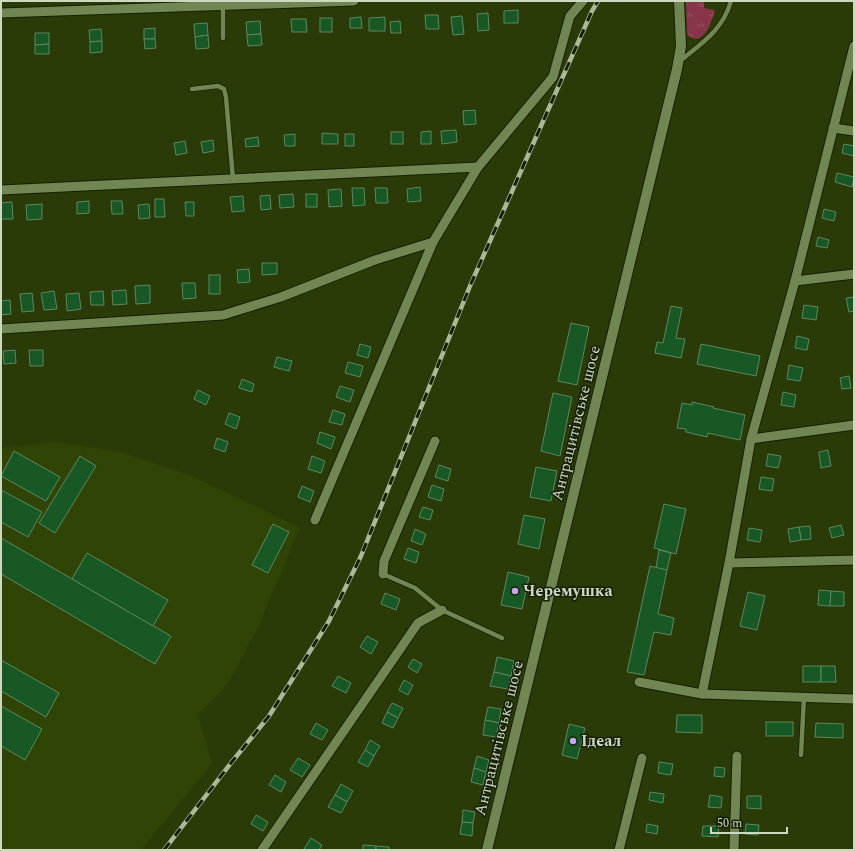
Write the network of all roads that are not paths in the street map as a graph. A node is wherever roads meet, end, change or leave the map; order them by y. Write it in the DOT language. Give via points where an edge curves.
graph roads {
  1 [pos="354,1"];
  2 [pos="583,1"];
  3 [pos="679,1"];
  4 [pos="731,1"];
  5 [pos="223,6"];
  6 [pos="1,13"];
  7 [pos="223,38"];
  8 [pos="854,46"];
  9 [pos="678,62"];
  10 [pos="192,89"];
  11 [pos="833,128"];
  12 [pos="854,131"];
  13 [pos="478,166"];
  14 [pos="233,179"];
  15 [pos="1,190"];
  16 [pos="433,242"];
  17 [pos="854,274"];
  18 [pos="796,281"];
  19 [pos="1,329"];
  20 [pos="854,425"];
  21 [pos="751,439"];
  22 [pos="435,441"];
  23 [pos="315,520"];
  24 [pos="854,560"];
  25 [pos="729,563"];
  26 [pos="384,574"];
  27 [pos="442,610"];
  28 [pos="502,638"];
  29 [pos="638,682"];
  30 [pos="702,694"];
  31 [pos="804,698"];
  32 [pos="854,699"];
  33 [pos="801,755"];
  34 [pos="737,756"];
  35 [pos="642,758"];
  36 [pos="262,850"];
  37 [pos="487,850"];
  38 [pos="619,850"];
  39 [pos="734,850"];
  1 -- 5 [label="street"];
  2 -- 13 [label="street" via="570,16 553,77"];
  3 -- 9 [label="main road, Антрацитівське шосе" via="681,46"];
  4 -- 9 [label="lane" via="724,20 708,38"];
  5 -- 6 [label="street"];
  5 -- 7 [label="lane"];
  8 -- 11 [label="street"];
  9 -- 37 [label="main road, Антрацитівське шосе"];
  10 -- 14 [label="lane" via="218,86 224,89"];
  11 -- 12 [label="street"];
  11 -- 18 [label="street"];
  13 -- 14 [label="street"];
  13 -- 16 [label="street"];
  14 -- 15 [label="street"];
  16 -- 19 [label="street" via="375,260 281,297 223,315"];
  16 -- 23 [label="street"];
  17 -- 18 [label="street"];
  18 -- 21 [label="street"];
  20 -- 21 [label="street"];
  21 -- 25 [label="street"];
  22 -- 26 [label="street" via="384,561"];
  24 -- 25 [label="street"];
  25 -- 30 [label="street"];
  26 -- 27 [label="lane" via="415,588"];
  27 -- 28 [label="lane"];
  27 -- 36 [label="street" via="418,623"];
  29 -- 30 [label="street"];
  30 -- 31 [label="street"];
  31 -- 32 [label="street"];
  31 -- 33 [label="lane"];
  34 -- 39 [label="street"];
  35 -- 38 [label="street"];
}
